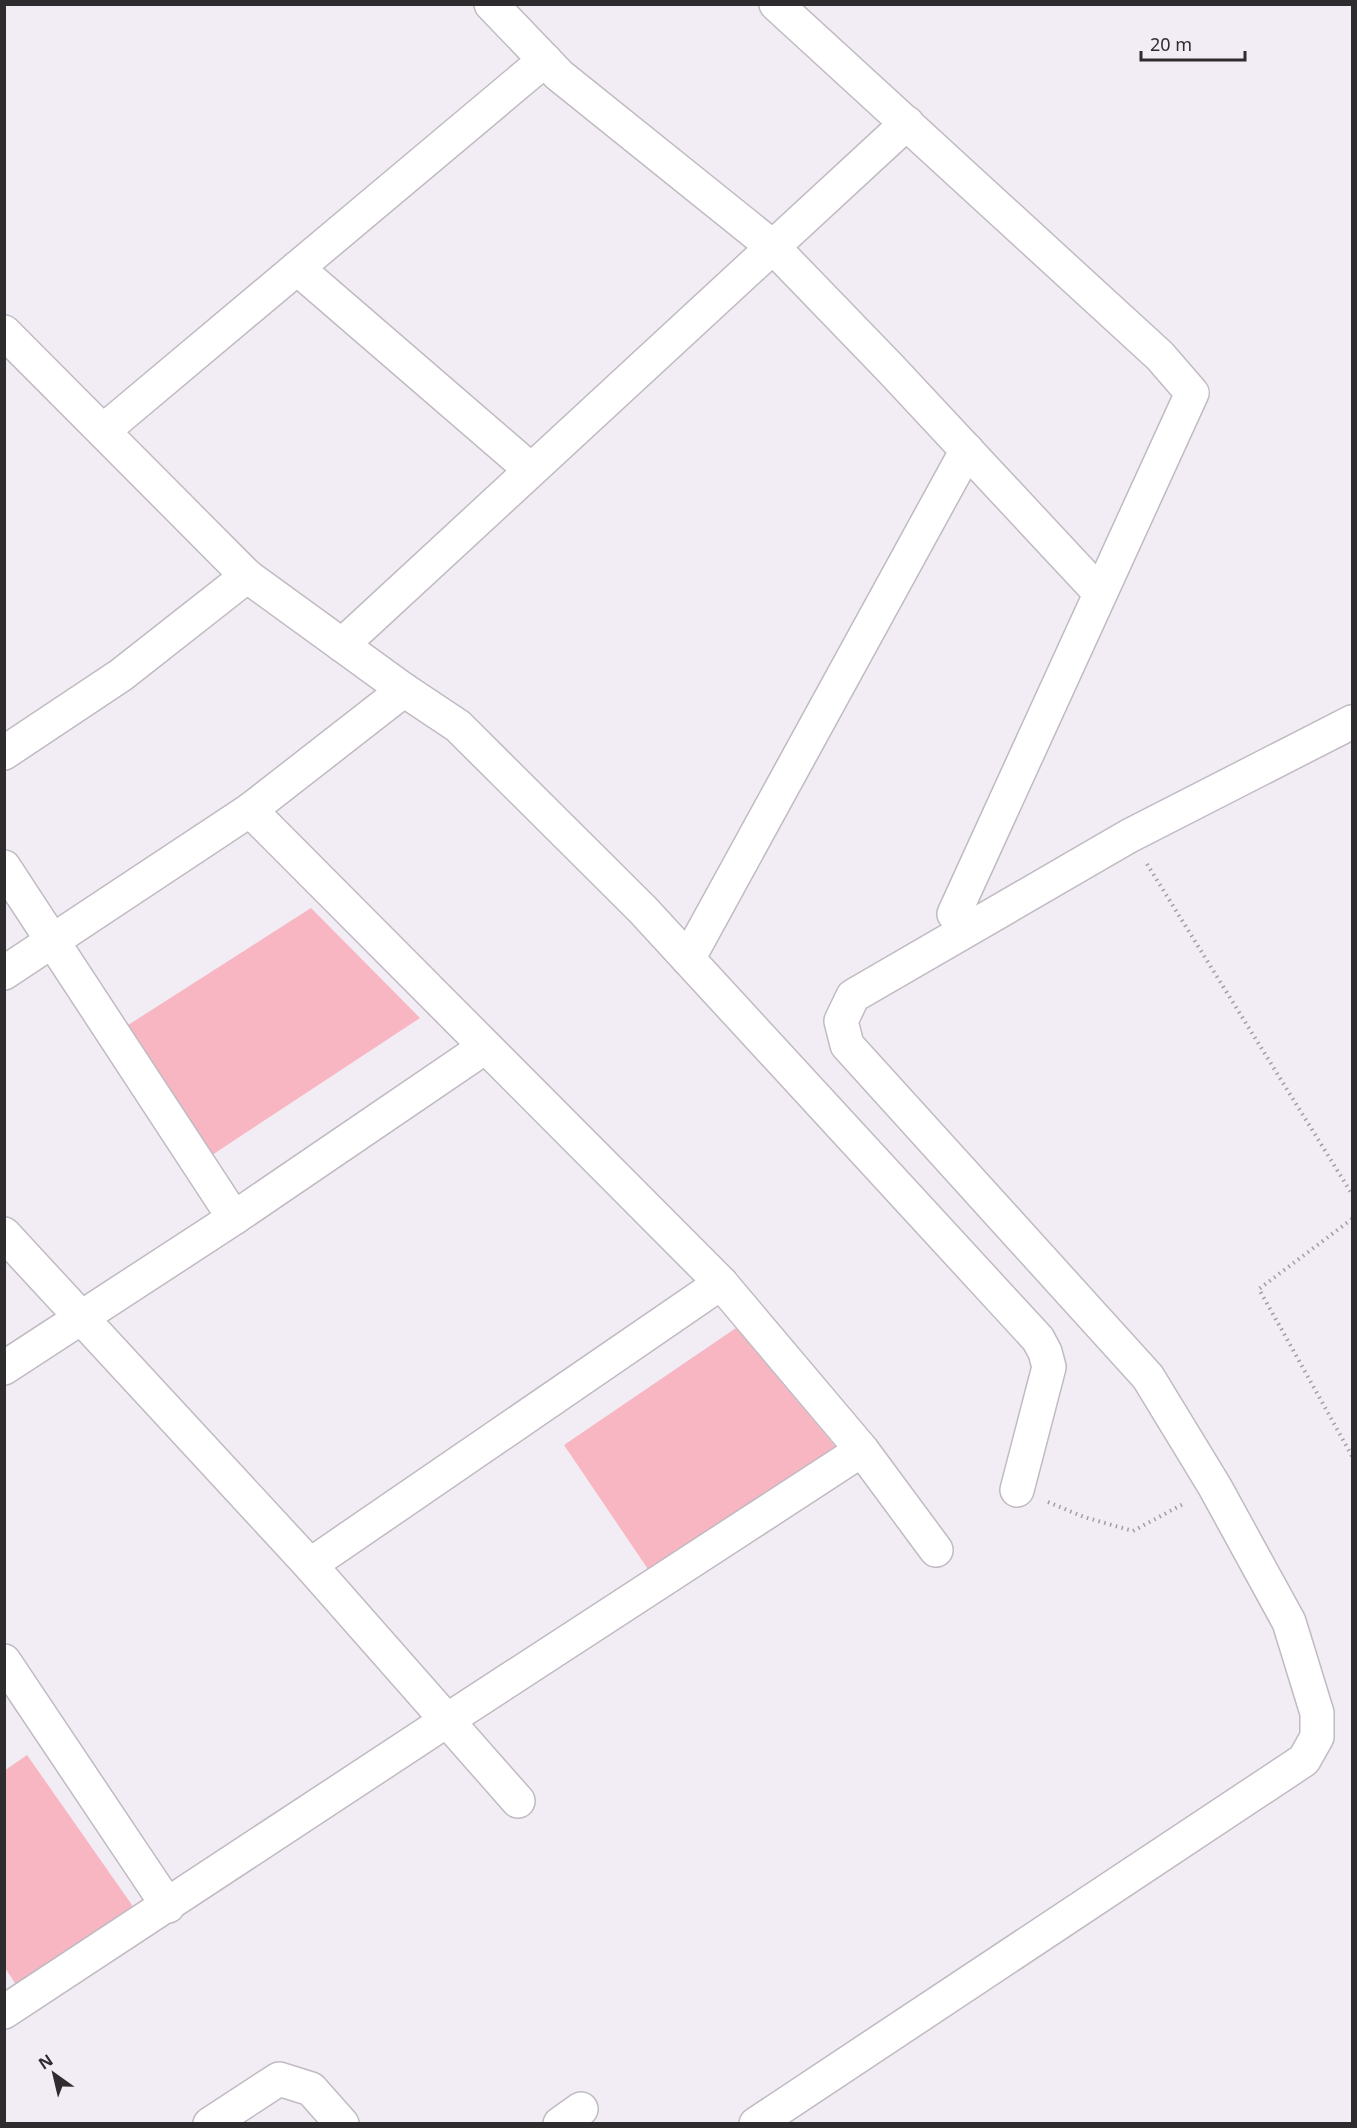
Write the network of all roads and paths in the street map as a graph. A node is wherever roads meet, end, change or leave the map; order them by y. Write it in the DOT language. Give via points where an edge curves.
graph roads {
  1 [pos="491,4"];
  2 [pos="776,4"];
  3 [pos="545,60"];
  4 [pos="907,123"];
  5 [pos="773,247"];
  6 [pos="297,268"];
  7 [pos="4,333"];
  8 [pos="103,431"];
  9 [pos="966,450"];
  10 [pos="531,470"];
  11 [pos="247,576"];
  12 [pos="1100,594"];
  13 [pos="342,645"];
  14 [pos="404,690"];
  15 [pos="1353,722"];
  16 [pos="4,753"];
  17 [pos="250,810"];
  18 [pos="1129,836"];
  19 [pos="4,867"];
  20 [pos="954,914"];
  21 [pos="51,940"];
  22 [pos="688,959"];
  23 [pos="4,972"];
  24 [pos="485,1047"];
  25 [pos="1353,1194"];
  26 [pos="234,1218"];
  27 [pos="1353,1219"];
  28 [pos="4,1234"];
  29 [pos="721,1283"];
  30 [pos="81,1318"];
  31 [pos="4,1368"];
  32 [pos="862,1450"];
  33 [pos="1353,1456"];
  34 [pos="1215,1487"];
  35 [pos="1017,1490"];
  36 [pos="936,1551"];
  37 [pos="309,1565"];
  38 [pos="4,1661"];
  39 [pos="446,1721"];
  40 [pos="518,1801"];
  41 [pos="168,1906"];
  42 [pos="5,2010"];
  43 [pos="210,2124"];
  44 [pos="342,2124"];
  45 [pos="756,2124"];
  1 -- 3 [label="street"];
  2 -- 4 [label="street"];
  3 -- 5 [label="street"];
  3 -- 6 [label="street"];
  4 -- 5 [label="street"];
  4 -- 12 [label="street" via="1161,356 1192,393"];
  5 -- 9 [label="street"];
  5 -- 10 [label="street"];
  6 -- 8 [label="street"];
  6 -- 10 [label="street"];
  7 -- 8 [label="street"];
  8 -- 11 [label="street"];
  9 -- 12 [label="street"];
  9 -- 22 [label="street"];
  10 -- 13 [label="street"];
  11 -- 13 [label="street"];
  11 -- 16 [label="street" via="121,675"];
  12 -- 20 [label="street"];
  13 -- 14 [label="street"];
  14 -- 17 [label="street"];
  14 -- 22 [label="street" via="458,726"];
  15 -- 18 [label="street"];
  17 -- 21 [label="street"];
  17 -- 24 [label="street"];
  18 -- 25 [label="path"];
  18 -- 34 [label="street" via="853,996 841,1021 847,1045 1148,1377"];
  19 -- 21 [label="street"];
  21 -- 23 [label="street"];
  21 -- 26 [label="street"];
  22 -- 35 [label="street" via="1038,1339 1049,1367"];
  24 -- 26 [label="street"];
  24 -- 29 [label="street"];
  26 -- 30 [label="street"];
  27 -- 33 [label="path" via="1259,1288"];
  28 -- 30 [label="street"];
  29 -- 32 [label="street"];
  29 -- 37 [label="street"];
  30 -- 31 [label="street"];
  30 -- 37 [label="street"];
  32 -- 36 [label="street"];
  32 -- 39 [label="street"];
  34 -- 35 [label="path" via="1132,1531"];
  34 -- 45 [label="street" via="1289,1622 1317,1713 1317,1737 1304,1760"];
  37 -- 39 [label="street"];
  38 -- 41 [label="street"];
  39 -- 40 [label="street"];
  39 -- 41 [label="street"];
  41 -- 42 [label="street"];
  43 -- 44 [label="street" via="279,2079 311,2089"];
}
